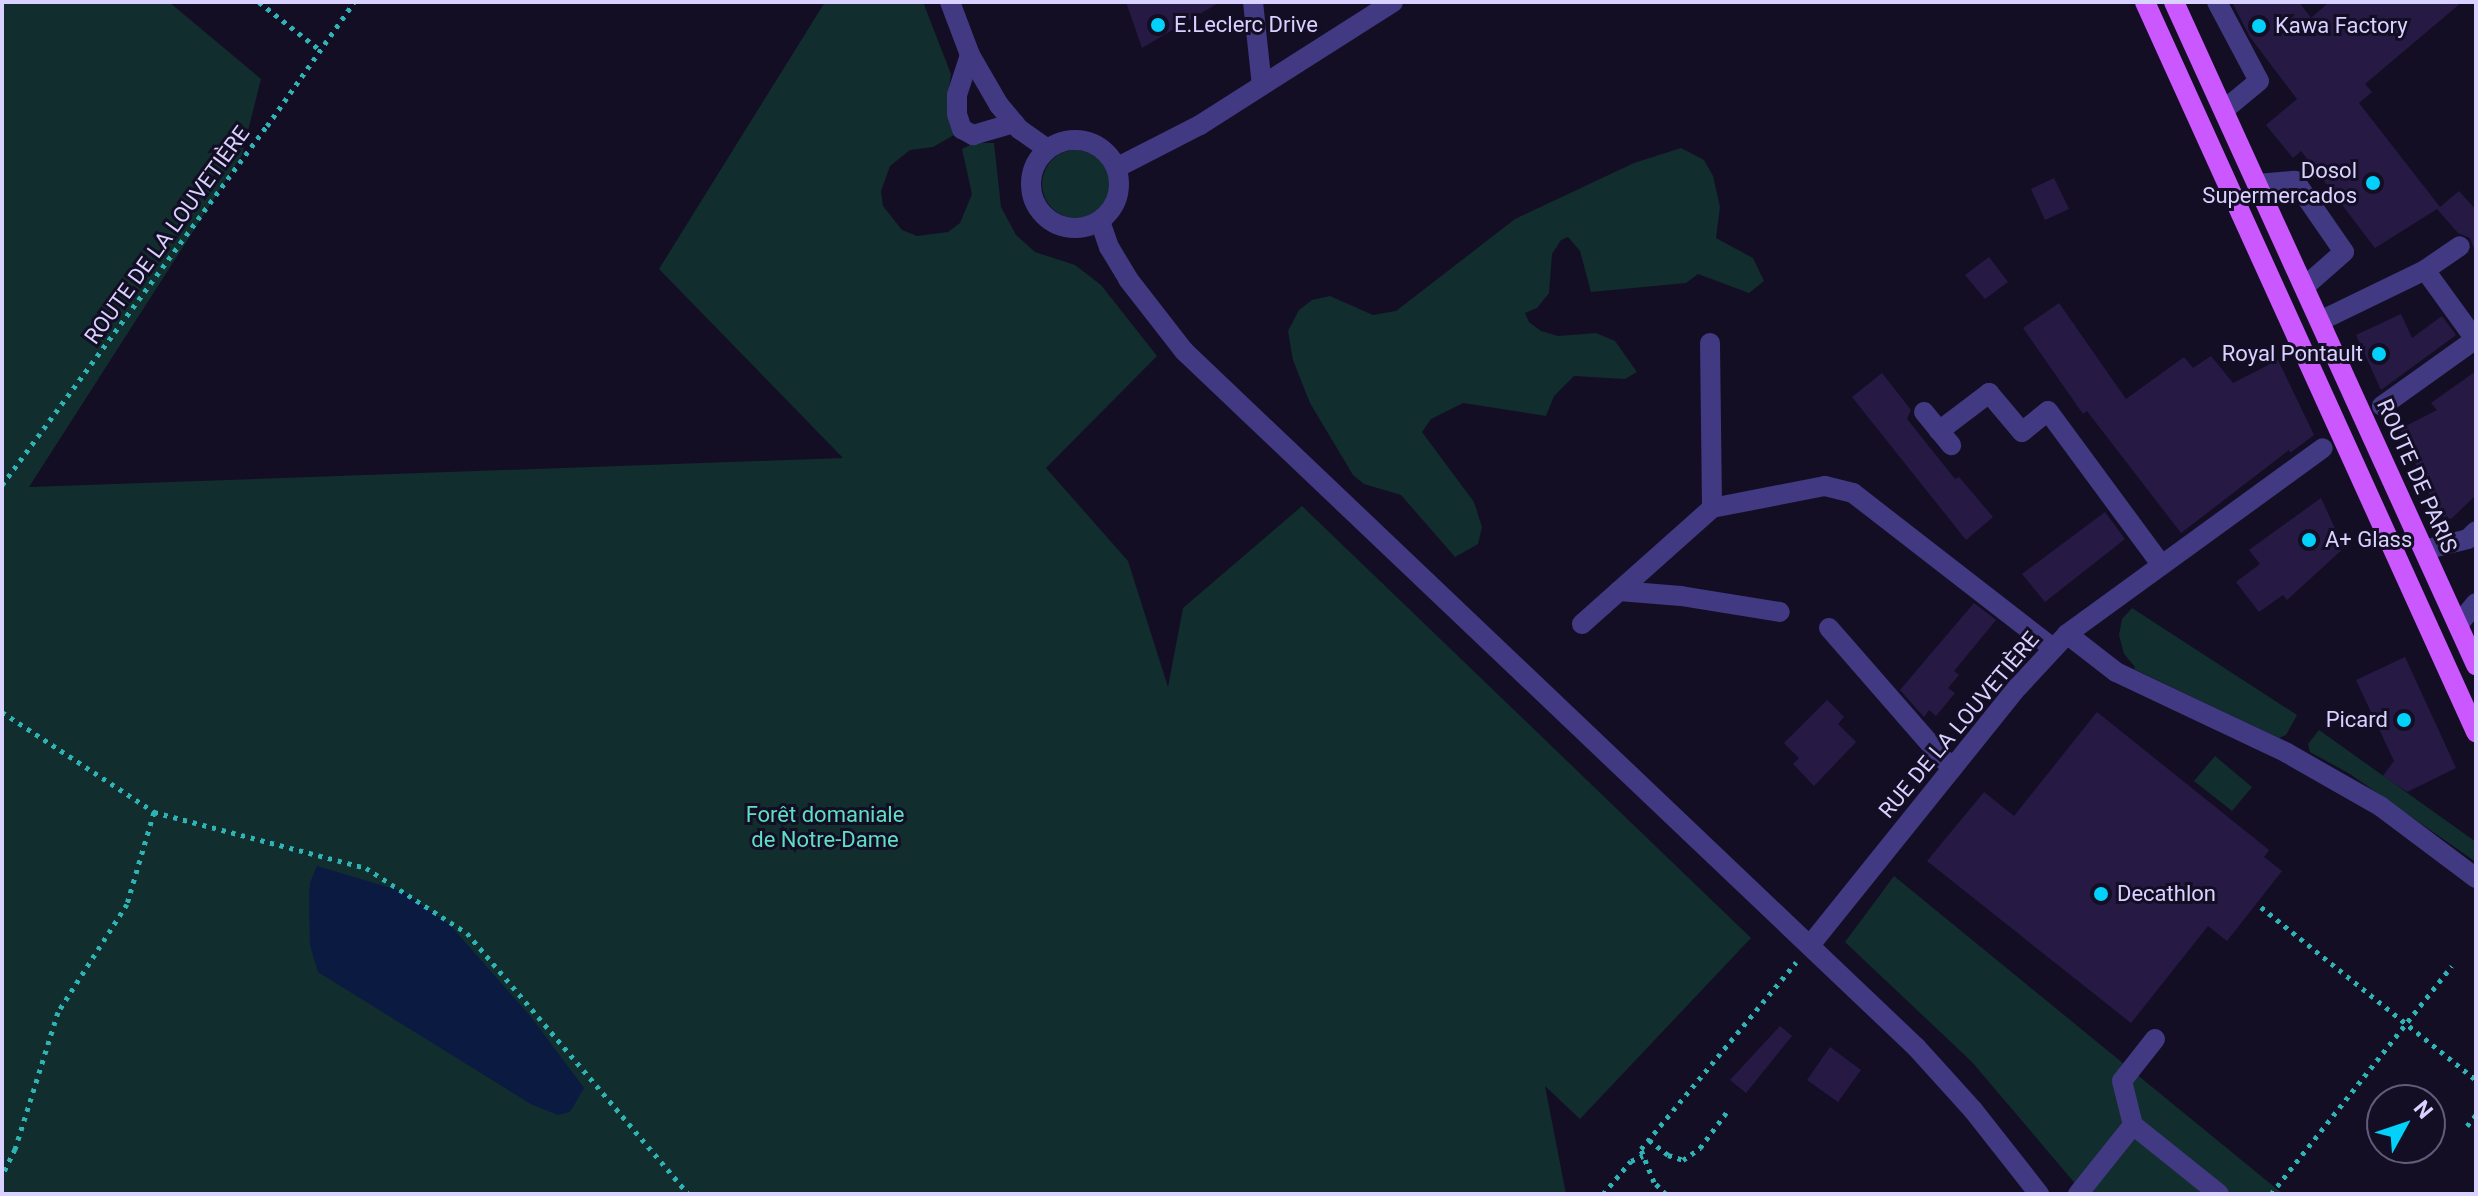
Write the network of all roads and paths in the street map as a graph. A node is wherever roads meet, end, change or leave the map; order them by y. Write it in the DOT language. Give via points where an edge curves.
graph roads {
  1 [pos="259,2"];
  2 [pos="354,2"];
  3 [pos="950,2"];
  4 [pos="1253,2"];
  5 [pos="1393,2"];
  6 [pos="2145,2"];
  7 [pos="2174,2"];
  8 [pos="2217,2"];
  9 [pos="320,50"];
  10 [pos="970,55"];
  11 [pos="1262,86"];
  12 [pos="2224,110"];
  13 [pos="1014,123"];
  14 [pos="1048,149"];
  15 [pos="1116,168"];
  16 [pos="2257,184"];
  17 [pos="1100,221"];
  18 [pos="2460,246"];
  19 [pos="2425,270"];
  20 [pos="2304,287"];
  21 [pos="2320,321"];
  22 [pos="2476,339"];
  23 [pos="1710,343"];
  24 [pos="2382,406"];
  25 [pos="1924,412"];
  26 [pos="2323,448"];
  27 [pos="2,485"];
  28 [pos="1712,508"];
  29 [pos="2476,531"];
  30 [pos="2424,550"];
  31 [pos="2161,564"];
  32 [pos="1619,591"];
  33 [pos="2476,603"];
  34 [pos="1780,612"];
  35 [pos="1582,624"];
  36 [pos="2458,625"];
  37 [pos="1829,628"];
  38 [pos="2060,641"];
  39 [pos="2476,665"];
  40 [pos="2,712"];
  41 [pos="2476,732"];
  42 [pos="1952,769"];
  43 [pos="154,812"];
  44 [pos="2476,878"];
  45 [pos="2261,907"];
  46 [pos="1811,944"];
  47 [pos="2452,966"];
  48 [pos="2406,1024"];
  49 [pos="2155,1039"];
  50 [pos="2476,1080"];
  51 [pos="1729,1109"];
  52 [pos="2476,1115"];
  53 [pos="2133,1125"];
  54 [pos="2467,1126"];
  55 [pos="1649,1140"];
  56 [pos="1643,1156"];
  57 [pos="2,1176"];
  58 [pos="688,1194"];
  59 [pos="1603,1194"];
  60 [pos="1666,1194"];
  61 [pos="2039,1194"];
  62 [pos="2078,1194"];
  63 [pos="2219,1194"];
  64 [pos="2271,1194"];
  1 -- 9 [label="path"];
  2 -- 9 [label="path, ROUTE DE LA LOUVETIÈRE"];
  3 -- 10 [label="street"];
  4 -- 11 [label="street"];
  5 -- 11 [label="street"];
  6 -- 41 [label="main road"];
  7 -- 12 [label="main road, ROUTE DE PARIS"];
  8 -- 12 [label="street" via="2259,81"];
  9 -- 27 [label="path, ROUTE DE LA LOUVETIÈRE"];
  10 -- 13 [label="street"];
  10 -- 13 [label="street" via="957,95 962,129 973,135"];
  11 -- 15 [label="street" via="1162,147"];
  12 -- 16 [label="main road, ROUTE DE PARIS"];
  13 -- 14 [label="street"];
  14 -- 15 [label="street" via="1086,142 1099,147"];
  14 -- 17 [label="street" via="1032,174 1031,189 1044,216 1071,228"];
  15 -- 17 [label="street" via="1119,191"];
  16 -- 20 [label="main road, ROUTE DE PARIS"];
  16 -- 20 [label="street" via="2295,181 2344,252"];
  17 -- 46 [label="street" via="1109,247 1144,302 1208,375"];
  18 -- 19 [label="street"];
  19 -- 21 [label="street"];
  19 -- 22 [label="street"];
  20 -- 21 [label="main road, ROUTE DE PARIS"];
  21 -- 30 [label="main road, ROUTE DE PARIS"];
  22 -- 24 [label="street"];
  23 -- 28 [label="street"];
  25 -- 31 [label="street" via="1945,438 1989,393 2022,432 2048,411"];
  26 -- 31 [label="street, RUE DE LA LOUVETIÈRE"];
  28 -- 32 [label="street"];
  28 -- 38 [label="street" via="1825,486 1853,493"];
  29 -- 30 [label="street" via="2468,539"];
  30 -- 36 [label="main road, ROUTE DE PARIS"];
  31 -- 38 [label="street, RUE DE LA LOUVETIÈRE"];
  32 -- 34 [label="street"];
  32 -- 35 [label="street"];
  33 -- 36 [label="street"];
  36 -- 39 [label="main road, ROUTE DE PARIS"];
  37 -- 42 [label="street"];
  38 -- 42 [label="street, RUE DE LA LOUVETIÈRE"];
  38 -- 44 [label="street" via="2287,753 2380,806"];
  40 -- 43 [label="path"];
  42 -- 46 [label="street, RUE DE LA LOUVETIÈRE"];
  43 -- 57 [label="path" via="127,904 58,1012"];
  43 -- 58 [label="path" via="366,868 467,933"];
  45 -- 48 [label="path"];
  46 -- 55 [label="path"];
  46 -- 61 [label="street" via="1945,1077"];
  47 -- 48 [label="path"];
  48 -- 50 [label="path"];
  48 -- 64 [label="path"];
  49 -- 53 [label="street" via="2122,1081"];
  51 -- 55 [label="path" via="1700,1148 1683,1160"];
  52 -- 54 [label="path"];
  53 -- 62 [label="street"];
  53 -- 63 [label="street"];
  55 -- 56 [label="path" via="1641,1149"];
  56 -- 59 [label="path" via="1631,1161"];
  56 -- 60 [label="path" via="1654,1182"];
}
